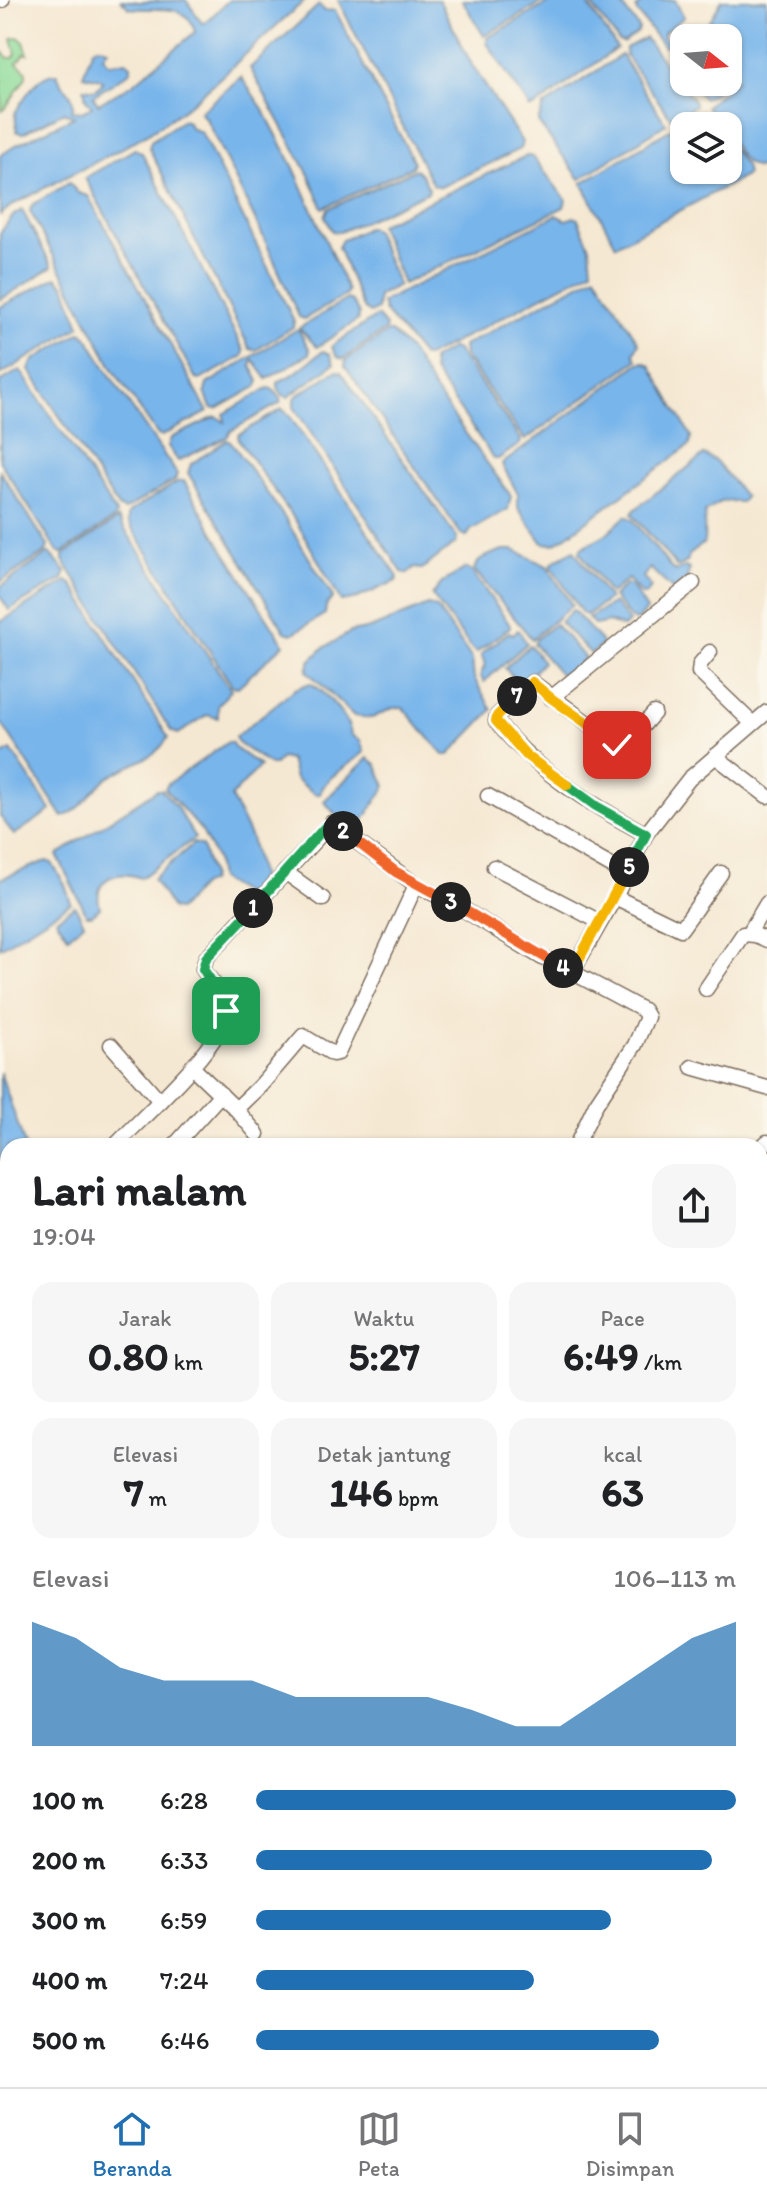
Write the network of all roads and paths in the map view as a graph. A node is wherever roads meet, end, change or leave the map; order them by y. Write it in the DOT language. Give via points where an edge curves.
graph roads {
  1 [pos="693,583"];
  2 [pos="710,652"];
  3 [pos="551,698"];
  4 [pos="767,712"];
  5 [pos="654,713"];
  6 [pos="752,723"];
  7 [pos="715,756"];
  8 [pos="488,796"];
  9 [pos="767,796"];
  10 [pos="646,834"];
  11 [pos="494,867"];
  12 [pos="285,872"];
  13 [pos="721,873"];
  14 [pos="625,874"];
  15 [pos="416,885"];
  16 [pos="615,897"];
  17 [pos="323,899"];
  18 [pos="767,903"];
  19 [pos="600,922"];
  20 [pos="749,933"];
  21 [pos="767,940"];
  22 [pos="572,972"];
  23 [pos="706,989"];
  24 [pos="111,1045"];
  25 [pos="192,1067"];
  26 [pos="692,1067"];
  27 [pos="767,1088"];
  28 [pos="221,1094"];
  29 [pos="160,1101"];
  30 [pos="236,1109"];
  31 [pos="257,1134"];
  32 [pos="123,1138"];
  33 [pos="181,1138"];
  34 [pos="579,1138"];
  1 -- 3 [label="street"];
  2 -- 6 [label="street" via="699,672"];
  3 -- 5 [label="street" via="622,746"];
  3 -- 10 [label="street" via="532,682 496,721 535,762"];
  4 -- 6 [label="street"];
  6 -- 7 [label="street"];
  7 -- 9 [label="street"];
  7 -- 10 [label="street" via="689,779"];
  8 -- 14 [label="street"];
  10 -- 14 [label="street"];
  11 -- 19 [label="street"];
  12 -- 15 [label="street" via="331,823"];
  12 -- 17 [label="street"];
  12 -- 25 [label="street" via="206,958 203,969 226,1011 221,1028"];
  13 -- 16 [label="street" via="681,929"];
  14 -- 16 [label="street"];
  15 -- 22 [label="street"];
  15 -- 30 [label="street" via="338,1053 303,1036"];
  16 -- 19 [label="street"];
  18 -- 20 [label="street"];
  19 -- 22 [label="street"];
  20 -- 21 [label="street"];
  20 -- 23 [label="street" via="738,939"];
  22 -- 34 [label="street" via="647,1017"];
  24 -- 29 [label="street"];
  25 -- 28 [label="street"];
  25 -- 29 [label="street"];
  26 -- 27 [label="street"];
  28 -- 30 [label="street"];
  28 -- 33 [label="street"];
  29 -- 32 [label="street"];
  30 -- 31 [label="street"];
}
